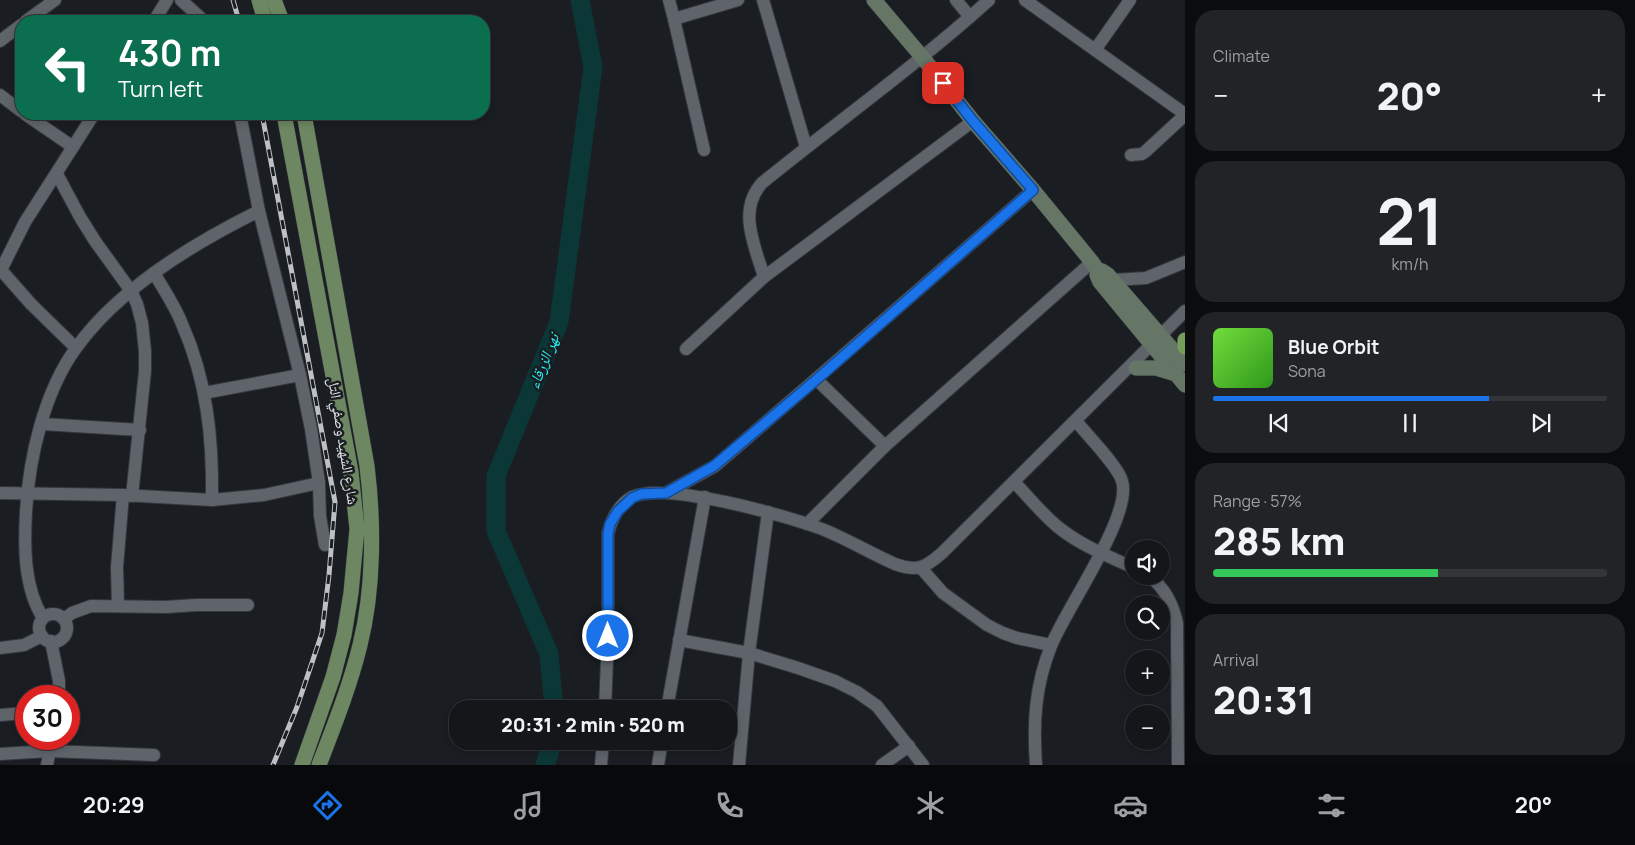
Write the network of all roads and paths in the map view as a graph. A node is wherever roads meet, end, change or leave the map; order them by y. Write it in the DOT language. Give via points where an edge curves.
graph roads {
  1 [pos="55,0"];
  2 [pos="167,0"];
  3 [pos="181,0"];
  4 [pos="259,0"];
  5 [pos="274,0"];
  6 [pos="668,0"];
  7 [pos="738,0"];
  8 [pos="763,0"];
  9 [pos="874,0"];
  10 [pos="956,0"];
  11 [pos="989,0"];
  12 [pos="1025,0"];
  13 [pos="1130,0"];
  14 [pos="34,15"];
  15 [pos="158,15"];
  16 [pos="197,15"];
  17 [pos="263,15"];
  18 [pos="280,15"];
  19 [pos="970,17"];
  20 [pos="674,19"];
  21 [pos="15,30"];
  22 [pos="0,41"];
  23 [pos="1095,50"];
  24 [pos="923,58"];
  25 [pos="0,95"];
  26 [pos="15,106"];
  27 [pos="1185,115"];
  28 [pos="34,120"];
  29 [pos="90,120"];
  30 [pos="241,120"];
  31 [pos="285,120"];
  32 [pos="305,120"];
  33 [pos="973,121"];
  34 [pos="73,147"];
  35 [pos="806,147"];
  36 [pos="704,150"];
  37 [pos="1131,155"];
  38 [pos="57,174"];
  39 [pos="1033,190"];
  40 [pos="259,211"];
  41 [pos="1185,262"];
  42 [pos="1095,266"];
  43 [pos="1,271"];
  44 [pos="154,273"];
  45 [pos="764,278"];
  46 [pos="1113,280"];
  47 [pos="131,291"];
  48 [pos="1185,311"];
  49 [pos="1185,321"];
  50 [pos="1185,340"];
  51 [pos="1158,342"];
  52 [pos="1185,347"];
  53 [pos="76,348"];
  54 [pos="686,349"];
  55 [pos="1136,368"];
  56 [pos="1182,374"];
  57 [pos="300,375"];
  58 [pos="1118,379"];
  59 [pos="816,380"];
  60 [pos="204,393"];
  61 [pos="1076,421"];
  62 [pos="42,424"];
  63 [pos="140,430"];
  64 [pos="885,446"];
  65 [pos="1014,482"];
  66 [pos="319,483"];
  67 [pos="0,493"];
  68 [pos="666,493"];
  69 [pos="27,494"];
  70 [pos="128,495"];
  71 [pos="705,497"];
  72 [pos="212,500"];
  73 [pos="768,512"];
  74 [pos="807,524"];
  75 [pos="324,546"];
  76 [pos="1101,553"];
  77 [pos="1125,564"];
  78 [pos="921,568"];
  79 [pos="1158,585"];
  80 [pos="118,606"];
  81 [pos="248,606"];
  82 [pos="43,618"];
  83 [pos="64,619"];
  84 [pos="47,639"];
  85 [pos="679,640"];
  86 [pos="1051,645"];
  87 [pos="0,648"];
  88 [pos="750,654"];
  89 [pos="59,685"];
  90 [pos="605,700"];
  91 [pos="669,700"];
  92 [pos="15,714"];
  93 [pos="0,715"];
  94 [pos="909,746"];
  95 [pos="23,750"];
  96 [pos="50,750"];
  97 [pos="63,750"];
  98 [pos="602,750"];
  99 [pos="660,750"];
  100 [pos="0,754"];
  101 [pos="154,755"];
  102 [pos="85,759"];
  103 [pos="47,765"];
  104 [pos="302,765"];
  105 [pos="319,765"];
  106 [pos="601,765"];
  107 [pos="658,765"];
  108 [pos="739,765"];
  109 [pos="882,765"];
  110 [pos="923,765"];
  111 [pos="1036,765"];
  112 [pos="1178,765"];
  1 -- 14 [label="street"];
  2 -- 15 [label="street"];
  3 -- 16 [label="street"];
  4 -- 17 [label="main road"];
  5 -- 18 [label="main road"];
  6 -- 20 [label="street"];
  7 -- 20 [label="street"];
  8 -- 35 [label="street"];
  9 -- 24 [label="street"];
  10 -- 19 [label="street"];
  11 -- 19 [label="street"];
  12 -- 23 [label="street"];
  13 -- 23 [label="street"];
  19 -- 24 [label="street"];
  20 -- 36 [label="street"];
  21 -- 22 [label="street"];
  23 -- 27 [label="street"];
  24 -- 33 [label="street"];
  24 -- 35 [label="street"];
  25 -- 26 [label="street"];
  27 -- 37 [label="street" via="1142,154"];
  28 -- 34 [label="street"];
  29 -- 34 [label="street"];
  30 -- 40 [label="street"];
  31 -- 104 [label="main road, شارع الشهيد وصفي التل" via="351,472 356,529 344,635"];
  32 -- 105 [label="main road, شارع الشهيد وصفي التل" via="371,496 370,586 360,644"];
  33 -- 39 [label="street"];
  33 -- 45 [label="street"];
  34 -- 38 [label="street"];
  35 -- 45 [label="street" via="756,189 749,206 749,227"];
  38 -- 43 [label="street" via="26,222"];
  38 -- 47 [label="street" via="95,241"];
  39 -- 42 [label="street"];
  39 -- 59 [label="street"];
  40 -- 44 [label="street" via="204,240"];
  40 -- 57 [label="street"];
  41 -- 46 [label="street" via="1146,278"];
  42 -- 46 [label="street"];
  42 -- 51 [label="street" via="1100,282"];
  42 -- 64 [label="street"];
  43 -- 53 [label="street"];
  44 -- 47 [label="street"];
  44 -- 60 [label="street" via="181,321"];
  45 -- 54 [label="street"];
  46 -- 51 [label="street"];
  47 -- 53 [label="street"];
  47 -- 63 [label="street" via="141,315 145,350"];
  48 -- 51 [label="street"];
  49 -- 51 [label="street"];
  50 -- 52 [label="highway"];
  51 -- 55 [label="street"];
  51 -- 56 [label="street"];
  51 -- 58 [label="street"];
  53 -- 62 [label="street" via="51,395"];
  55 -- 56 [label="street" via="1156,368"];
  55 -- 58 [label="street"];
  57 -- 60 [label="street"];
  57 -- 66 [label="street"];
  58 -- 61 [label="street"];
  59 -- 64 [label="street"];
  59 -- 68 [label="street" via="714,466"];
  60 -- 72 [label="street" via="212,451"];
  61 -- 65 [label="street"];
  61 -- 76 [label="street" via="1114,466 1124,487 1122,504"];
  62 -- 63 [label="street"];
  62 -- 69 [label="street"];
  63 -- 70 [label="street"];
  64 -- 74 [label="street"];
  65 -- 76 [label="street" via="1058,527"];
  65 -- 78 [label="street" via="942,553"];
  66 -- 72 [label="street"];
  66 -- 75 [label="street"];
  67 -- 69 [label="street"];
  68 -- 71 [label="street"];
  68 -- 90 [label="street" via="641,494 632,498 610,524"];
  69 -- 70 [label="street"];
  69 -- 82 [label="street" via="29,577 34,601"];
  70 -- 72 [label="street"];
  70 -- 80 [label="street" via="118,567"];
  71 -- 73 [label="street"];
  71 -- 85 [label="street"];
  73 -- 74 [label="street"];
  73 -- 88 [label="street"];
  74 -- 78 [label="street" via="895,564"];
  76 -- 77 [label="street"];
  76 -- 86 [label="street"];
  78 -- 86 [label="street" via="943,593 987,625 1017,638"];
  79 -- 112 [label="street" via="1166,594 1177,623"];
  80 -- 81 [label="street"];
  80 -- 83 [label="street" via="87,607"];
  82 -- 83 [label="street" via="54,614"];
  82 -- 84 [label="street" via="40,630"];
  83 -- 84 [label="street" via="67,627 61,640"];
  84 -- 87 [label="street"];
  84 -- 89 [label="street"];
  85 -- 88 [label="street"];
  85 -- 91 [label="street"];
  86 -- 111 [label="street" via="1041,675 1035,712"];
  88 -- 94 [label="street" via="798,668 857,692 877,706"];
  88 -- 108 [label="street"];
  92 -- 93 [label="street"];
  94 -- 109 [label="street"];
  94 -- 110 [label="street"];
  95 -- 100 [label="street"];
  96 -- 103 [label="street"];
  97 -- 102 [label="street"];
  98 -- 106 [label="street"];
  99 -- 107 [label="street"];
  101 -- 102 [label="street"];
}
